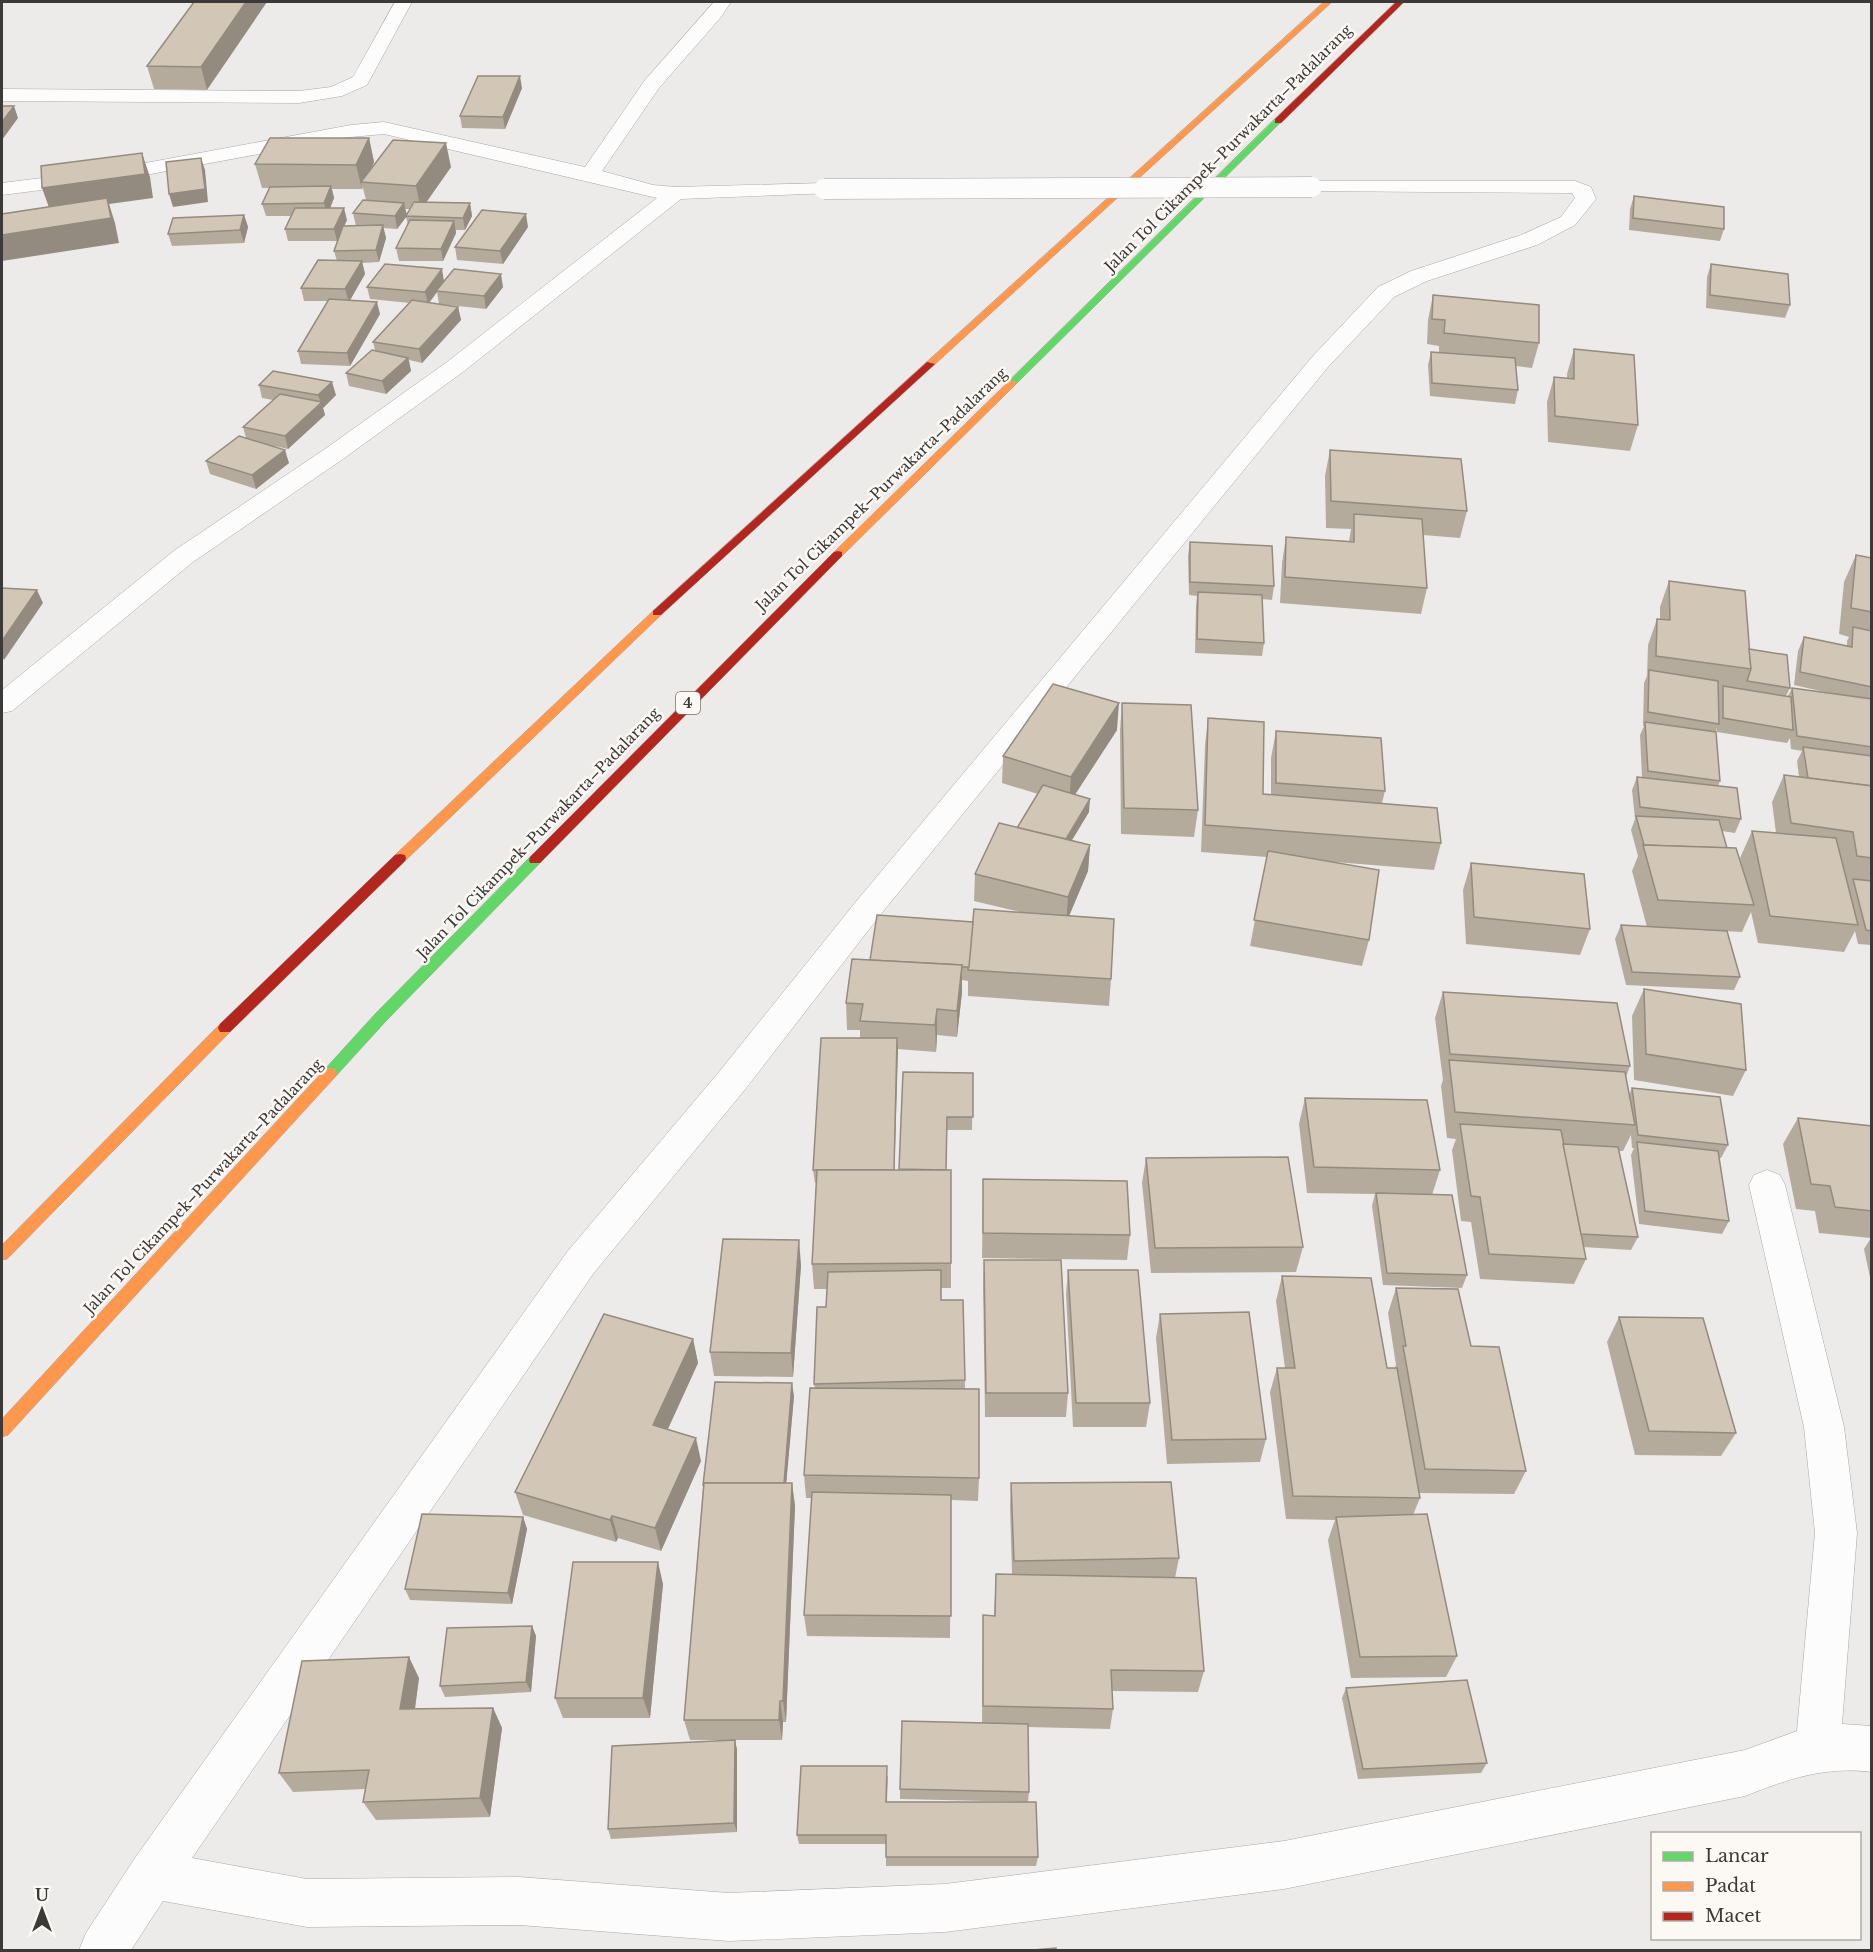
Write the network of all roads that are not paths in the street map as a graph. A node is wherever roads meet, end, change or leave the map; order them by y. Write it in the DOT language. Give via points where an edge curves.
graph roads {
  1 [pos="403,2"];
  2 [pos="722,2"];
  3 [pos="1328,2"];
  4 [pos="1400,2"];
  5 [pos="2,95"];
  6 [pos="590,174"];
  7 [pos="2,189"];
  8 [pos="676,193"];
  9 [pos="2,704"];
  10 [pos="1767,1185"];
  11 [pos="2,1254"];
  12 [pos="2,1430"];
  13 [pos="1818,1747"];
  14 [pos="1872,1749"];
  15 [pos="152,1875"];
  16 [pos="103,1950"];
  1 -- 5 [label="street" via="360,81 335,92 299,97"];
  2 -- 6 [label="street" via="652,84"];
  3 -- 11 [label="highway" via="664,606 279,973"];
  4 -- 12 [label="highway, Jalan Tol Cikampek–Purwakarta–Padalarang / 4" via="753,637 397,1000"];
  6 -- 7 [label="street" via="384,128 113,175"];
  6 -- 8 [label="street" via="652,191"];
  8 -- 9 [label="street" via="455,367 184,556"];
  8 -- 15 [label="street, bridge" via="824,189 1575,187 1584,191 1586,199 1569,221 1529,240 1427,273 1386,292 1320,362 580,1263"];
  10 -- 13 [label="street" via="1824,1427 1836,1533"];
  13 -- 14 [label="street" via="1850,1745"];
  13 -- 15 [label="street" via="1745,1773 1284,1865 945,1908 729,1917 519,1901 307,1903"];
  15 -- 16 [label="street"];
}
